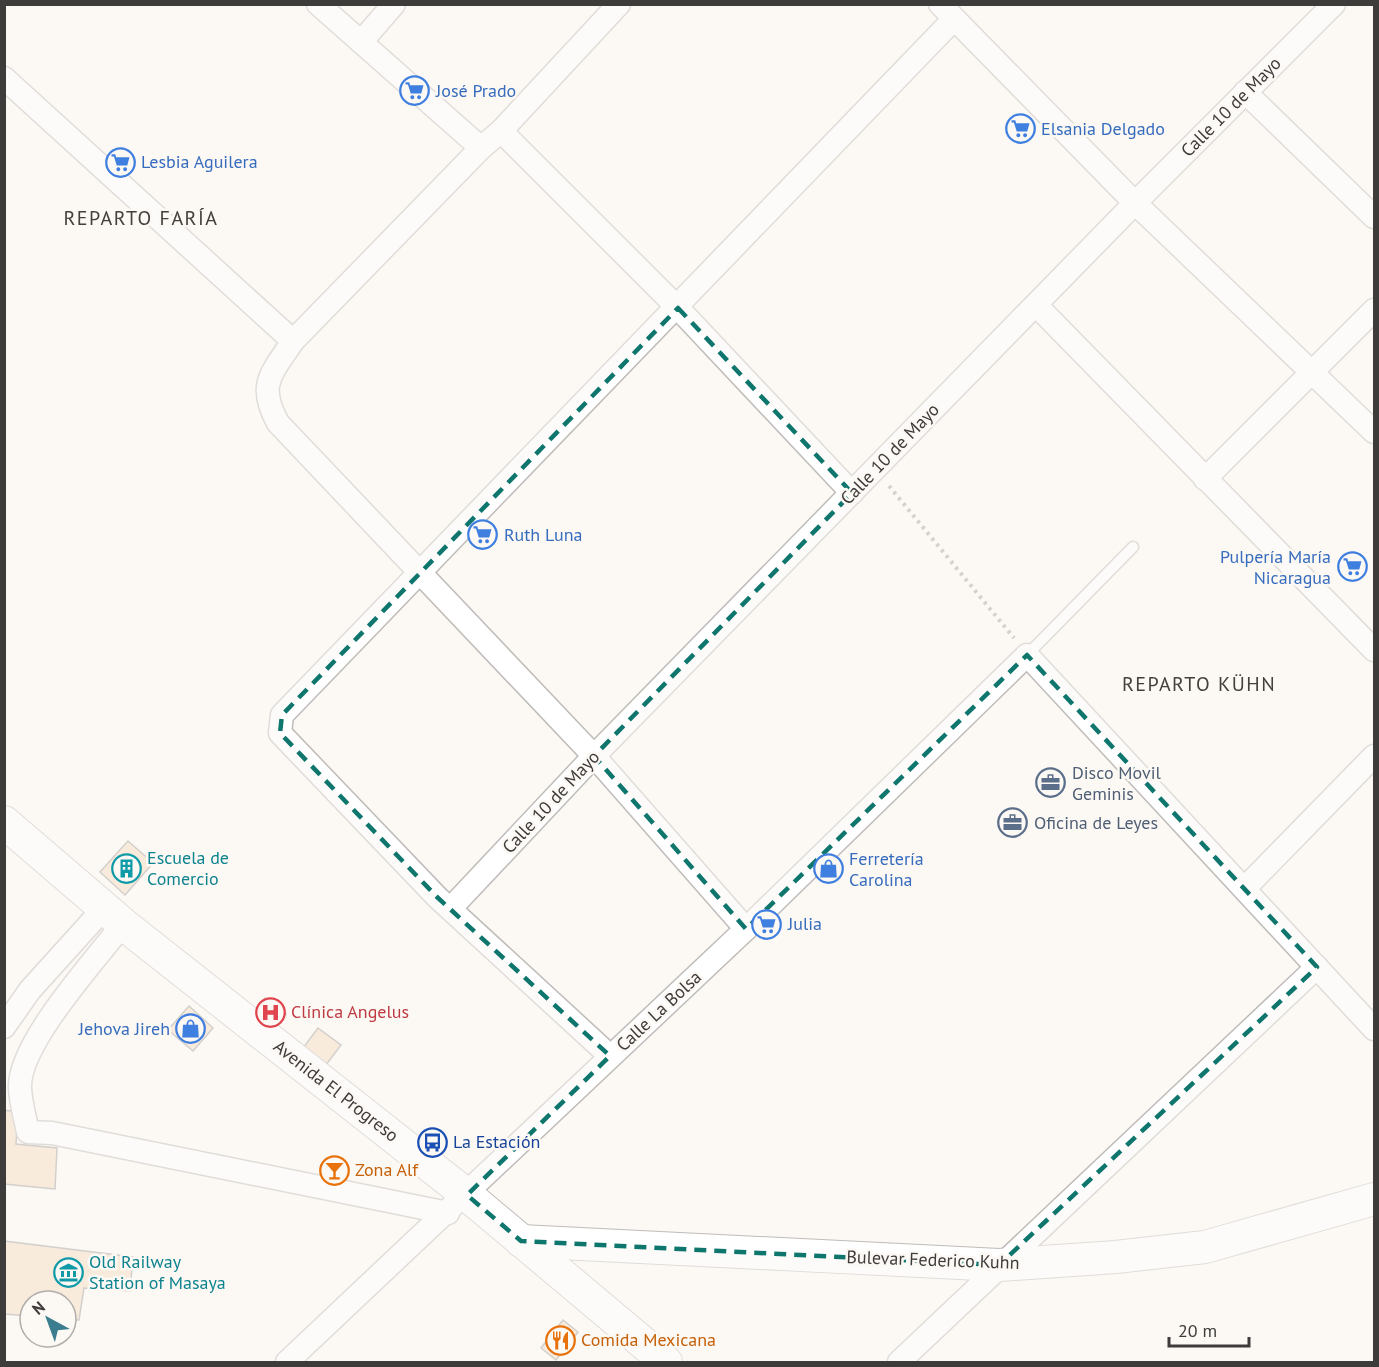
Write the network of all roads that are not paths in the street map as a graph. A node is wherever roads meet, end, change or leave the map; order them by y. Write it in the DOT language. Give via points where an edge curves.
graph roads {
  1 [pos="318,4"];
  2 [pos="394,4"];
  3 [pos="619,4"];
  4 [pos="1334,4"];
  5 [pos="947,12"];
  6 [pos="361,42"];
  7 [pos="4,78"];
  8 [pos="1245,92"];
  9 [pos="501,131"];
  10 [pos="481,148"];
  11 [pos="1136,203"];
  12 [pos="1374,218"];
  13 [pos="1036,305"];
  14 [pos="678,308"];
  15 [pos="1374,310"];
  16 [pos="293,341"];
  17 [pos="1313,371"];
  18 [pos="1374,432"];
  19 [pos="1205,479"];
  20 [pos="852,493"];
  21 [pos="1133,547"];
  22 [pos="421,574"];
  23 [pos="1374,650"];
  24 [pos="1027,655"];
  25 [pos="594,756"];
  26 [pos="1374,756"];
  27 [pos="4,822"];
  28 [pos="1245,888"];
  29 [pos="451,908"];
  30 [pos="114,915"];
  31 [pos="746,929"];
  32 [pos="1317,967"];
  33 [pos="4,1027"];
  34 [pos="1374,1029"];
  35 [pos="610,1056"];
  36 [pos="12,1082"];
  37 [pos="1374,1199"];
  38 [pos="457,1204"];
  39 [pos="521,1241"];
  40 [pos="999,1265"];
  41 [pos="286,1362"];
  42 [pos="666,1362"];
  43 [pos="899,1362"];
  1 -- 6 [label="street"];
  2 -- 6 [label="street"];
  3 -- 9 [label="street"];
  4 -- 8 [label="street, Calle 10 de Mayo"];
  5 -- 11 [label="street"];
  5 -- 14 [label="street"];
  6 -- 10 [label="street"];
  7 -- 16 [label="street"];
  8 -- 11 [label="street, Calle 10 de Mayo"];
  8 -- 12 [label="street"];
  9 -- 10 [label="street"];
  9 -- 14 [label="street"];
  10 -- 16 [label="street"];
  11 -- 13 [label="street, Calle 10 de Mayo"];
  11 -- 17 [label="street"];
  13 -- 19 [label="street"];
  13 -- 20 [label="street, Calle 10 de Mayo"];
  14 -- 20 [label="street"];
  14 -- 22 [label="street"];
  15 -- 17 [label="street"];
  16 -- 22 [label="street" via="269,378 267,403 278,423"];
  17 -- 18 [label="street"];
  17 -- 19 [label="street"];
  19 -- 23 [label="street"];
  20 -- 25 [label="street, Calle 10 de Mayo"];
  21 -- 24 [label="lane"];
  22 -- 25 [label="street"];
  22 -- 29 [label="street" via="282,715 280,733"];
  24 -- 28 [label="street"];
  24 -- 31 [label="street, Calle La Bolsa"];
  25 -- 29 [label="street, Calle 10 de Mayo"];
  25 -- 31 [label="street"];
  26 -- 28 [label="street"];
  27 -- 30 [label="street, Avenida El Progreso"];
  28 -- 32 [label="street"];
  29 -- 35 [label="street"];
  30 -- 33 [label="street" via="30,990"];
  30 -- 36 [label="street"];
  30 -- 38 [label="street, Avenida El Progreso"];
  31 -- 35 [label="street, Calle La Bolsa"];
  32 -- 34 [label="street"];
  32 -- 40 [label="street"];
  35 -- 38 [label="street, Calle La Bolsa"];
  36 -- 38 [label="street" via="28,1132"];
  37 -- 40 [label="street, Bulevar Federico Kuhn" via="1205,1247"];
  38 -- 39 [label="street, Avenida El Progreso"];
  38 -- 41 [label="street, Calle La Bolsa"];
  39 -- 40 [label="street, Bulevar Federico Kuhn"];
  39 -- 42 [label="street, Avenida El Progreso"];
  40 -- 43 [label="street"];
}
